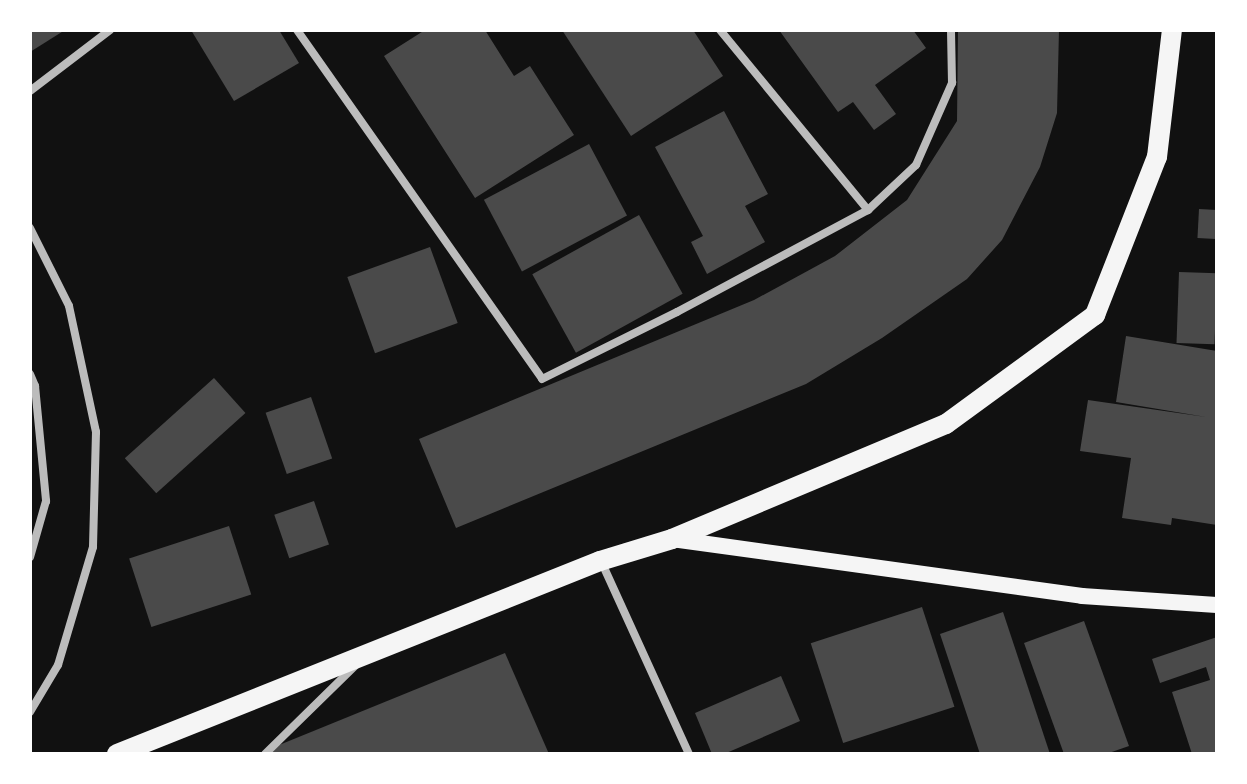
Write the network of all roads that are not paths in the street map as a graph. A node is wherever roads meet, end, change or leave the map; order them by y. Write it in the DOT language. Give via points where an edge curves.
graph roads {
  1 [pos="110,30"];
  2 [pos="297,30"];
  3 [pos="720,30"];
  4 [pos="951,30"];
  5 [pos="1172,30"];
  6 [pos="30,91"];
  7 [pos="868,210"];
  8 [pos="30,228"];
  9 [pos="30,374"];
  10 [pos="672,539"];
  11 [pos="30,557"];
  12 [pos="600,561"];
  13 [pos="1217,605"];
  14 [pos="366,654"];
  15 [pos="30,712"];
  16 [pos="117,754"];
  17 [pos="265,754"];
  18 [pos="689,754"];
  1 -- 6 [label="street"];
  2 -- 7 [label="street" via="542,379"];
  3 -- 7 [label="street"];
  4 -- 7 [label="street" via="952,83 916,165"];
  5 -- 10 [label="main road" via="1157,157 1095,315 946,424"];
  8 -- 15 [label="street" via="69,306 96,432 93,547 58,665"];
  9 -- 11 [label="street" via="46,501"];
  10 -- 12 [label="main road"];
  10 -- 13 [label="main road" via="1082,596"];
  12 -- 14 [label="main road"];
  12 -- 18 [label="street"];
  14 -- 16 [label="main road"];
  14 -- 17 [label="street"];
}
